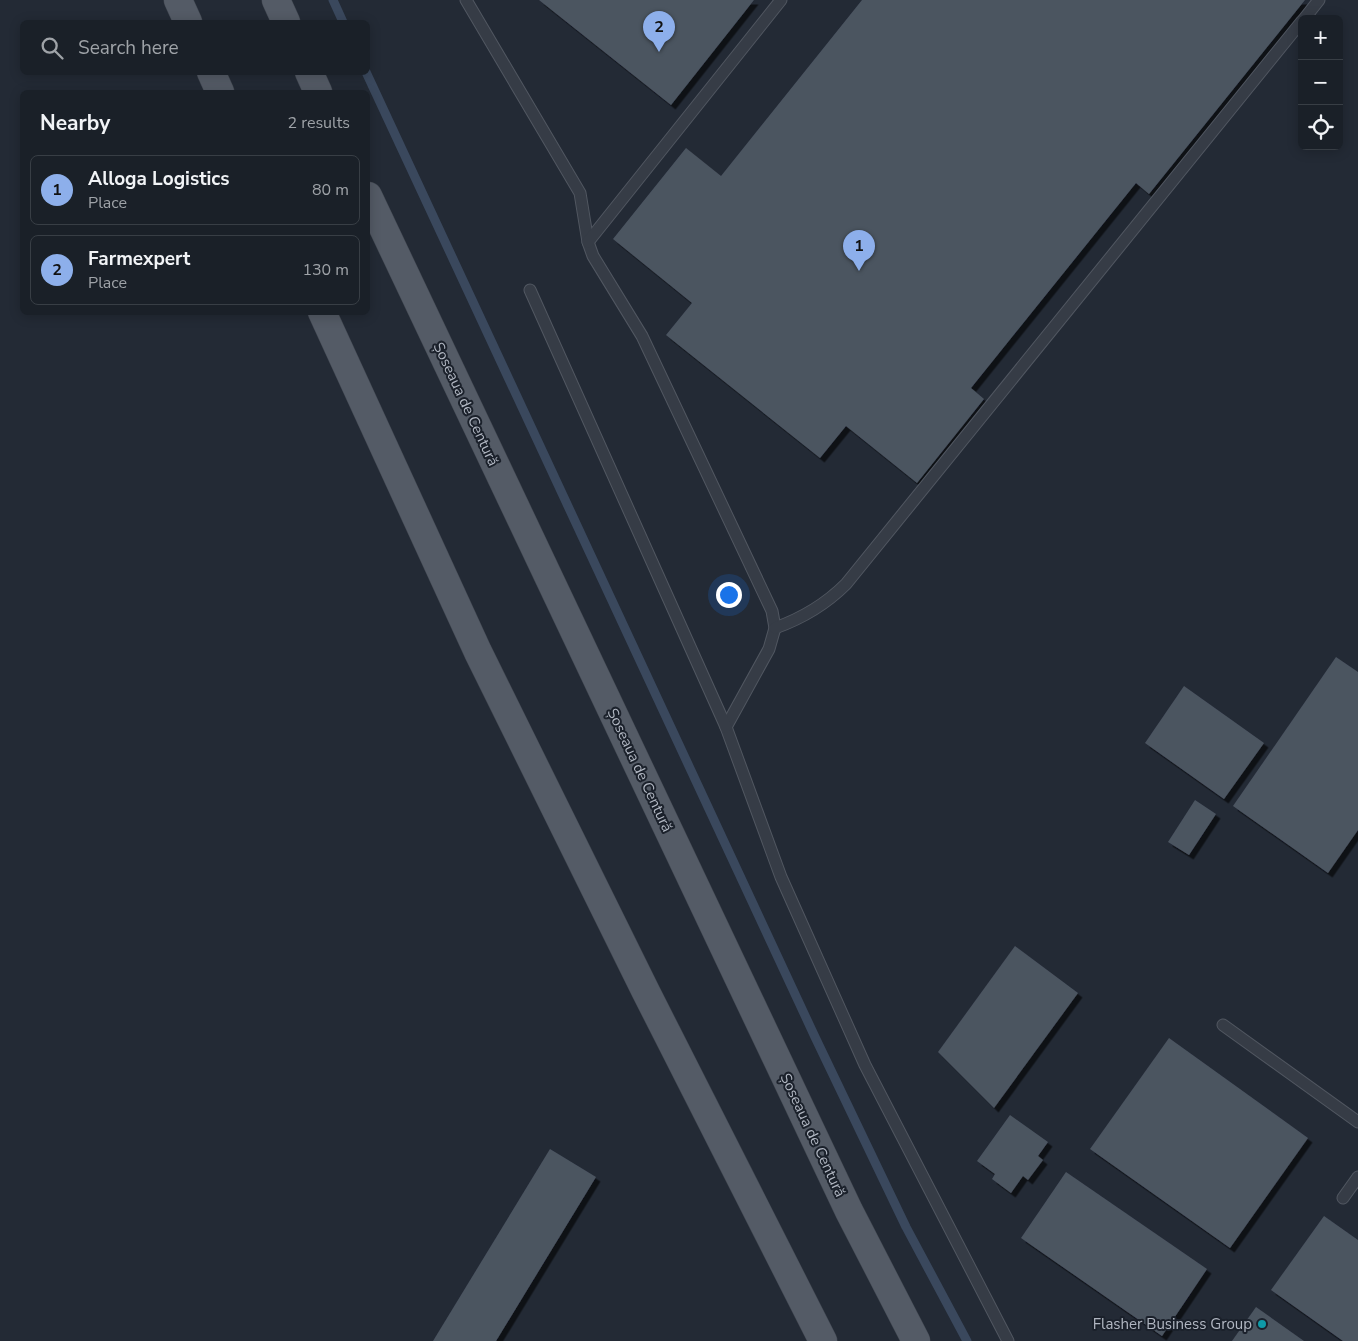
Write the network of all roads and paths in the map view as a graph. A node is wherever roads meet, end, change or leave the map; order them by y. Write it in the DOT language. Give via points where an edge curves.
graph roads {
  1 [pos="178,0"];
  2 [pos="276,0"];
  3 [pos="466,0"];
  4 [pos="781,0"];
  5 [pos="1319,0"];
  6 [pos="1307,15"];
  7 [pos="187,20"];
  8 [pos="285,20"];
  9 [pos="1298,26"];
  10 [pos="212,75"];
  11 [pos="310,75"];
  12 [pos="219,90"];
  13 [pos="317,90"];
  14 [pos="370,200"];
  15 [pos="588,242"];
  16 [pos="530,290"];
  17 [pos="323,315"];
  18 [pos="775,628"];
  19 [pos="726,727"];
  20 [pos="1224,1025"];
  21 [pos="1358,1122"];
  22 [pos="1358,1177"];
  23 [pos="1343,1198"];
  24 [pos="823,1341"];
  25 [pos="916,1341"];
  26 [pos="1008,1341"];
  1 -- 7 [label="main road"];
  2 -- 8 [label="main road"];
  3 -- 15 [label="lane" via="580,193"];
  4 -- 15 [label="lane"];
  5 -- 6 [label="lane"];
  9 -- 18 [label="lane" via="846,584 818,609"];
  10 -- 12 [label="main road"];
  11 -- 13 [label="main road"];
  14 -- 25 [label="main road, Șoseaua de Centură" via="841,1194"];
  15 -- 18 [label="lane" via="593,256 651,354 772,611"];
  16 -- 19 [label="lane"];
  17 -- 24 [label="main road" via="482,661"];
  18 -- 19 [label="lane" via="770,649"];
  19 -- 26 [label="lane" via="781,877 865,1065"];
  20 -- 21 [label="lane"];
  22 -- 23 [label="lane"];
}
